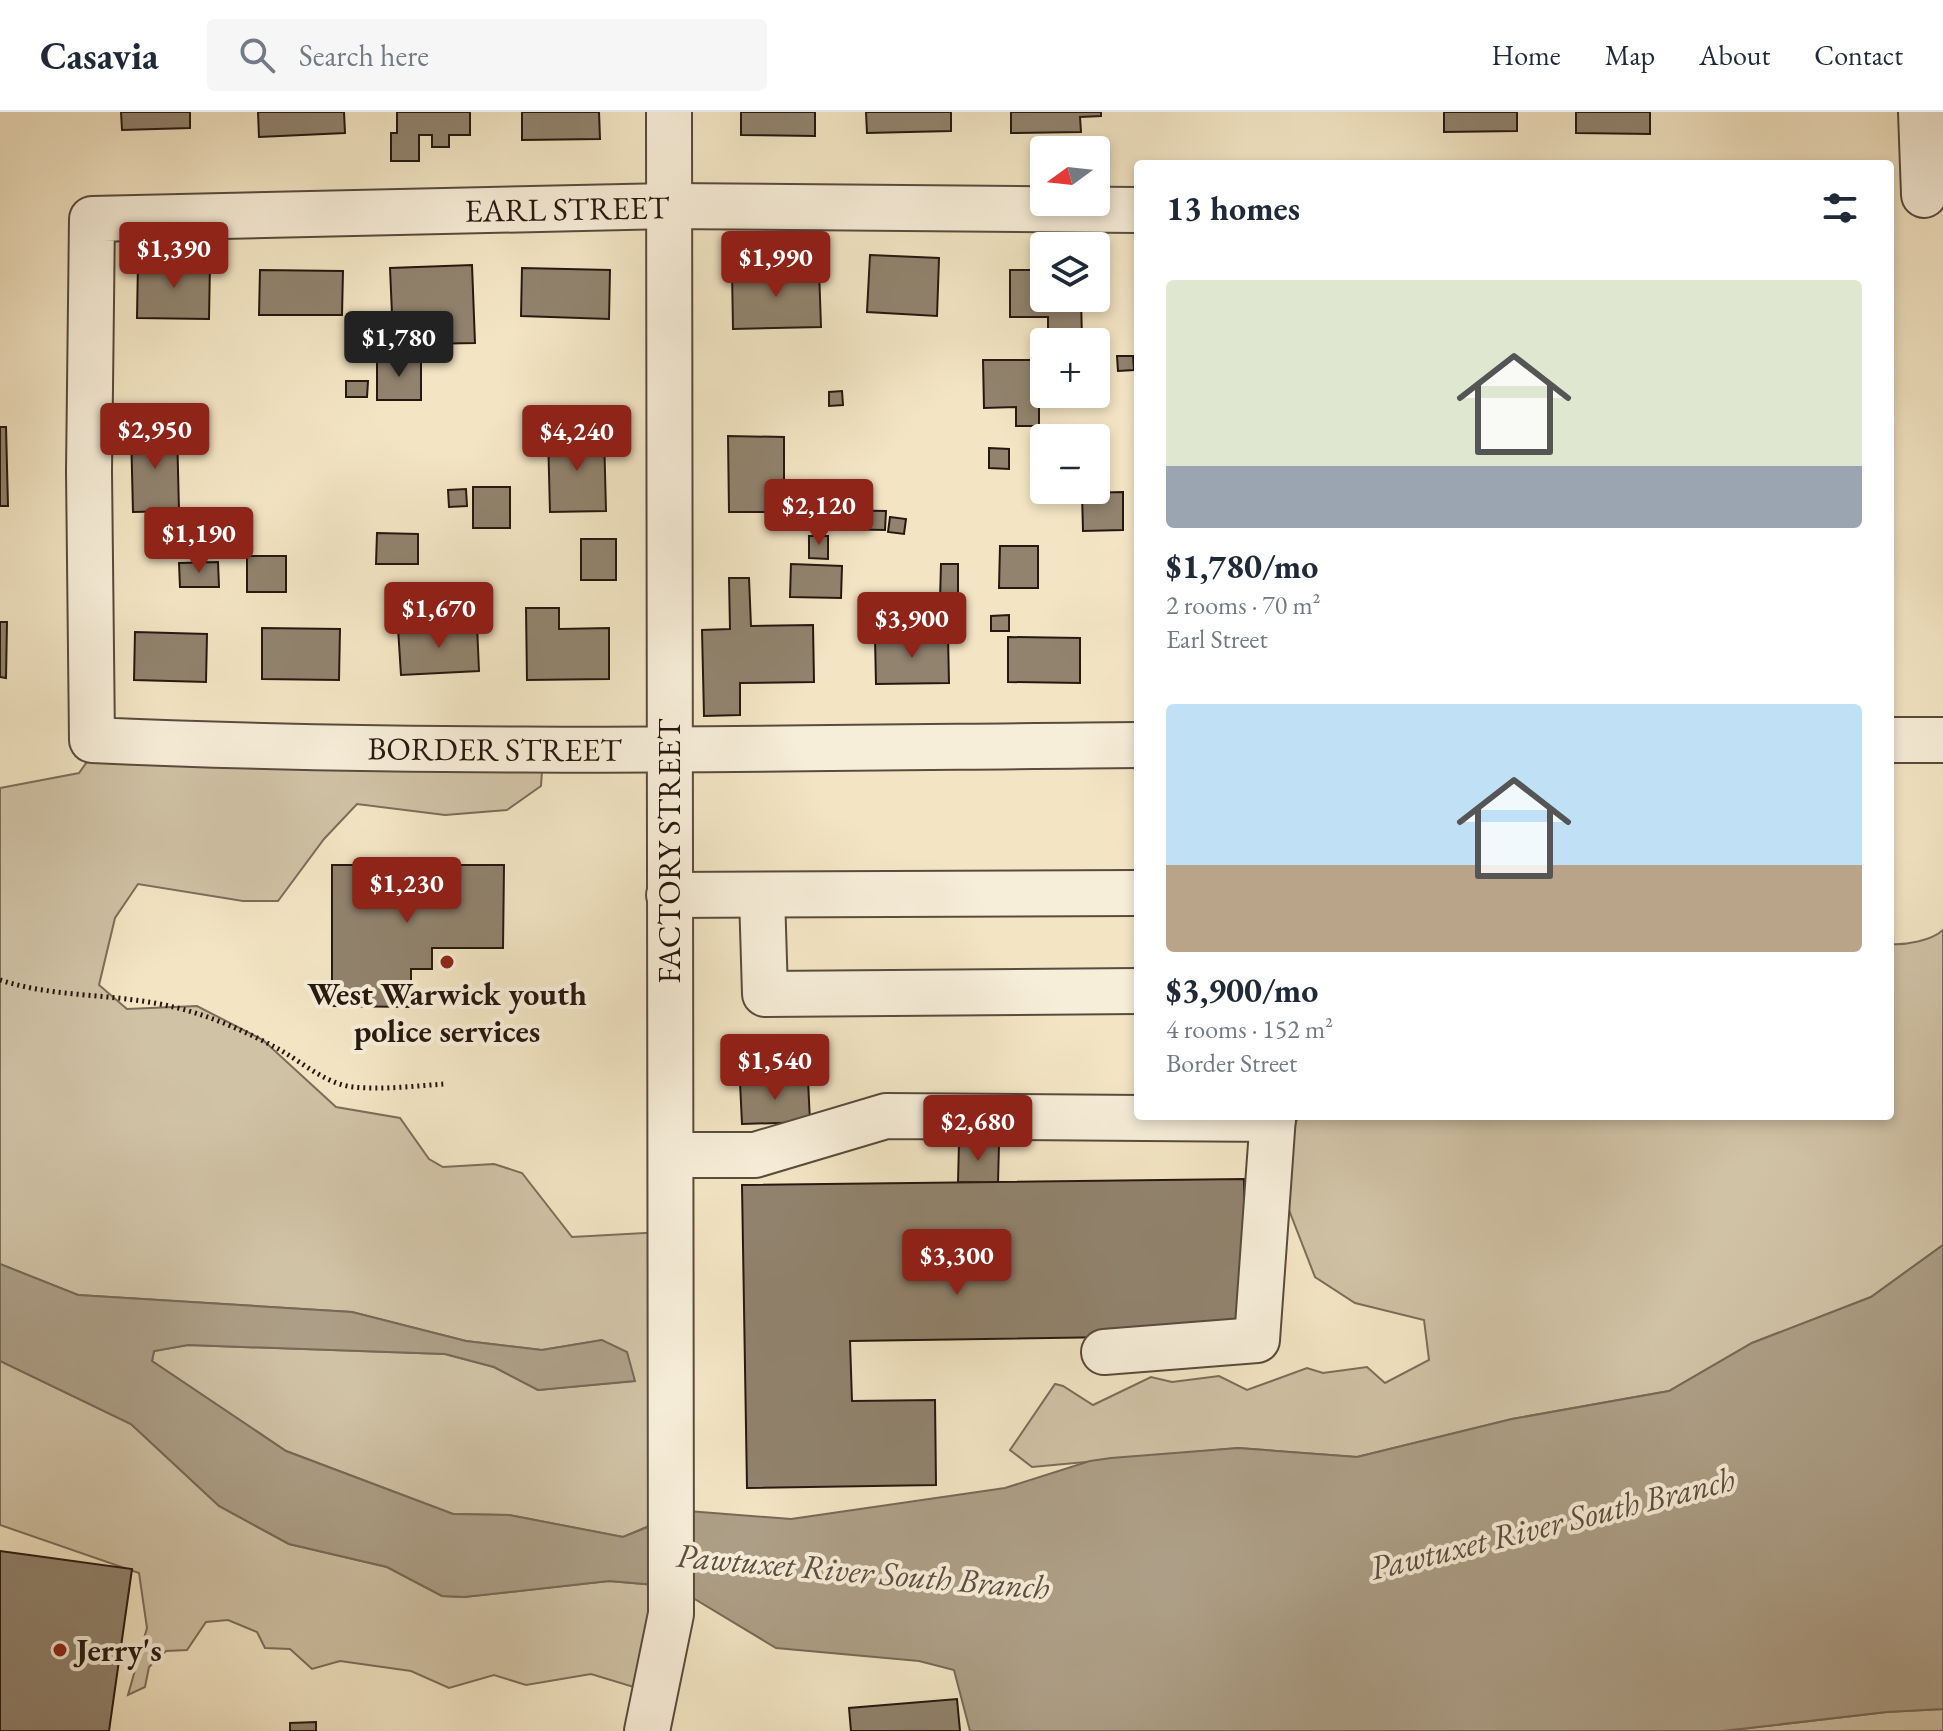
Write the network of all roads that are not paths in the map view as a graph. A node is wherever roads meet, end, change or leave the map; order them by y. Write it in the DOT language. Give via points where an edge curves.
graph roads {
  1 [pos="669,112"];
  2 [pos="1921,112"];
  3 [pos="1919,196"];
  4 [pos="669,206"];
  5 [pos="1134,210"];
  6 [pos="92,740"];
  7 [pos="1894,740"];
  8 [pos="1943,740"];
  9 [pos="1134,745"];
  10 [pos="668,749"];
  11 [pos="1134,893"];
  12 [pos="669,895"];
  13 [pos="762,895"];
  14 [pos="1134,991"];
  15 [pos="1134,1117"];
  16 [pos="1273,1120"];
  17 [pos="672,1155"];
  18 [pos="1104,1352"];
  19 [pos="647,1731"];
  1 -- 4 [label="street, FACTORY STREET"];
  2 -- 3 [label="street"];
  4 -- 5 [label="street, EARL STREET"];
  4 -- 6 [label="street, EARL STREET" via="92,219"];
  4 -- 10 [label="street, FACTORY STREET"];
  6 -- 10 [label="street, BORDER STREET" via="256,747"];
  7 -- 8 [label="street"];
  9 -- 10 [label="street, BORDER STREET"];
  10 -- 12 [label="street, FACTORY STREET"];
  11 -- 13 [label="street"];
  12 -- 13 [label="street"];
  12 -- 17 [label="street, FACTORY STREET"];
  13 -- 14 [label="street" via="765,994"];
  15 -- 17 [label="street" via="886,1116 755,1155"];
  16 -- 18 [label="street" via="1257,1340"];
  17 -- 19 [label="street, FACTORY STREET" via="671,1614"];
}
